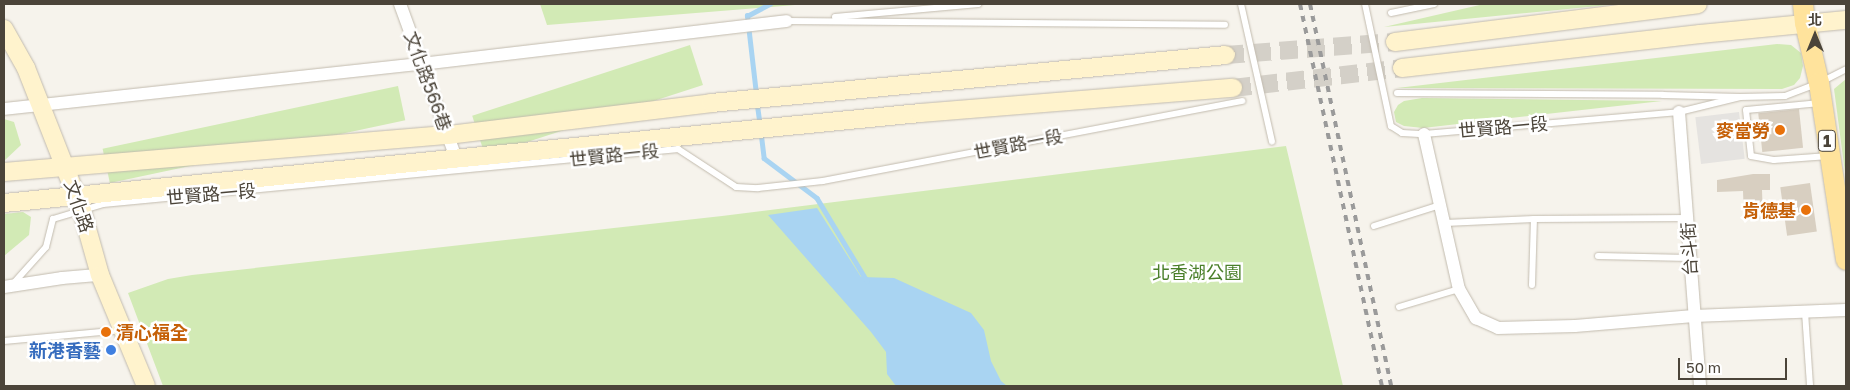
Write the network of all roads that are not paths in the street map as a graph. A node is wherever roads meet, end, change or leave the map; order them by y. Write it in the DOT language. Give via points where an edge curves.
graph roads {
  1 [pos="400,4"];
  2 [pos="978,4"];
  3 [pos="1242,4"];
  4 [pos="1365,4"];
  5 [pos="1434,4"];
  6 [pos="1698,4"];
  7 [pos="1391,13"];
  8 [pos="1804,13"];
  9 [pos="802,20"];
  10 [pos="1846,20"];
  11 [pos="786,21"];
  12 [pos="1225,25"];
  13 [pos="4,30"];
  14 [pos="1395,42"];
  15 [pos="1226,55"];
  16 [pos="421,64"];
  17 [pos="1402,68"];
  18 [pos="1846,69"];
  19 [pos="1819,83"];
  20 [pos="1397,93"];
  21 [pos="1238,94"];
  22 [pos="1740,98"];
  23 [pos="1822,103"];
  24 [pos="41,106"];
  25 [pos="4,109"];
  26 [pos="1679,112"];
  27 [pos="448,134"];
  28 [pos="1424,134"];
  29 [pos="1272,142"];
  30 [pos="1830,156"];
  31 [pos="456,158"];
  32 [pos="65,166"];
  33 [pos="4,172"];
  34 [pos="4,203"];
  35 [pos="79,203"];
  36 [pos="1442,205"];
  37 [pos="1688,218"];
  38 [pos="1534,219"];
  39 [pos="1445,223"];
  40 [pos="1374,226"];
  41 [pos="1598,256"];
  42 [pos="1689,258"];
  43 [pos="1846,260"];
  44 [pos="100,275"];
  45 [pos="1532,285"];
  46 [pos="7,287"];
  47 [pos="1459,289"];
  48 [pos="1399,307"];
  49 [pos="1846,310"];
  50 [pos="1805,312"];
  51 [pos="1694,316"];
  52 [pos="123,330"];
  53 [pos="4,341"];
  54 [pos="146,386"];
  55 [pos="1700,386"];
  56 [pos="1810,386"];
  1 -- 16 [label="street, 文化路566巷"];
  2 -- 9 [label="lane"];
  3 -- 29 [label="lane"];
  4 -- 28 [label="lane, 世賢路一段" via="1391,126 1402,133"];
  5 -- 7 [label="lane"];
  6 -- 14 [label="street"];
  8 -- 10 [label="street"];
  8 -- 17 [label="street"];
  8 -- 19 [label="main road, 1"];
  9 -- 11 [label="lane"];
  9 -- 12 [label="lane"];
  11 -- 16 [label="street"];
  13 -- 24 [label="street, 文化路" via="26,68"];
  15 -- 27 [label="street" via="711,103"];
  16 -- 24 [label="street"];
  16 -- 27 [label="street, 文化路566巷"];
  18 -- 19 [label="lane, 世賢路一段"];
  19 -- 22 [label="lane, 世賢路一段" via="1785,96"];
  19 -- 23 [label="main road, 1"];
  20 -- 22 [label="lane, 世賢路一段"];
  21 -- 31 [label="street, 世賢路一段" via="813,124"];
  21 -- 35 [label="lane, 世賢路一段" via="822,181 758,188 736,187 678,149 103,204"];
  22 -- 26 [label="lane, 世賢路一段"];
  23 -- 30 [label="main road, 1"];
  23 -- 30 [label="lane" via="1746,110 1751,156 1774,160"];
  24 -- 25 [label="street"];
  24 -- 32 [label="street, 文化路"];
  26 -- 28 [label="lane, 世賢路一段"];
  26 -- 37 [label="street, 台斗街"];
  27 -- 31 [label="street, 文化路566巷"];
  27 -- 32 [label="street"];
  28 -- 36 [label="street"];
  30 -- 43 [label="main road, 1"];
  31 -- 35 [label="street, 世賢路一段"];
  32 -- 33 [label="street"];
  32 -- 35 [label="street, 文化路"];
  34 -- 35 [label="street, 世賢路一段"];
  35 -- 44 [label="street, 文化路"];
  35 -- 46 [label="lane, 世賢路一段" via="53,219 46,247"];
  36 -- 39 [label="street"];
  36 -- 40 [label="lane"];
  37 -- 38 [label="lane"];
  37 -- 42 [label="street, 台斗街"];
  38 -- 39 [label="lane"];
  38 -- 45 [label="lane"];
  39 -- 47 [label="street"];
  41 -- 42 [label="lane"];
  42 -- 51 [label="street, 台斗街"];
  44 -- 46 [label="street, 世賢路一段"];
  44 -- 52 [label="street, 文化路"];
  47 -- 48 [label="lane"];
  47 -- 51 [label="street" via="1476,318 1498,328 1575,326"];
  49 -- 50 [label="street"];
  50 -- 51 [label="street"];
  50 -- 56 [label="lane"];
  51 -- 55 [label="street, 台斗街"];
  52 -- 53 [label="lane"];
  52 -- 54 [label="street, 文化路"];
}
